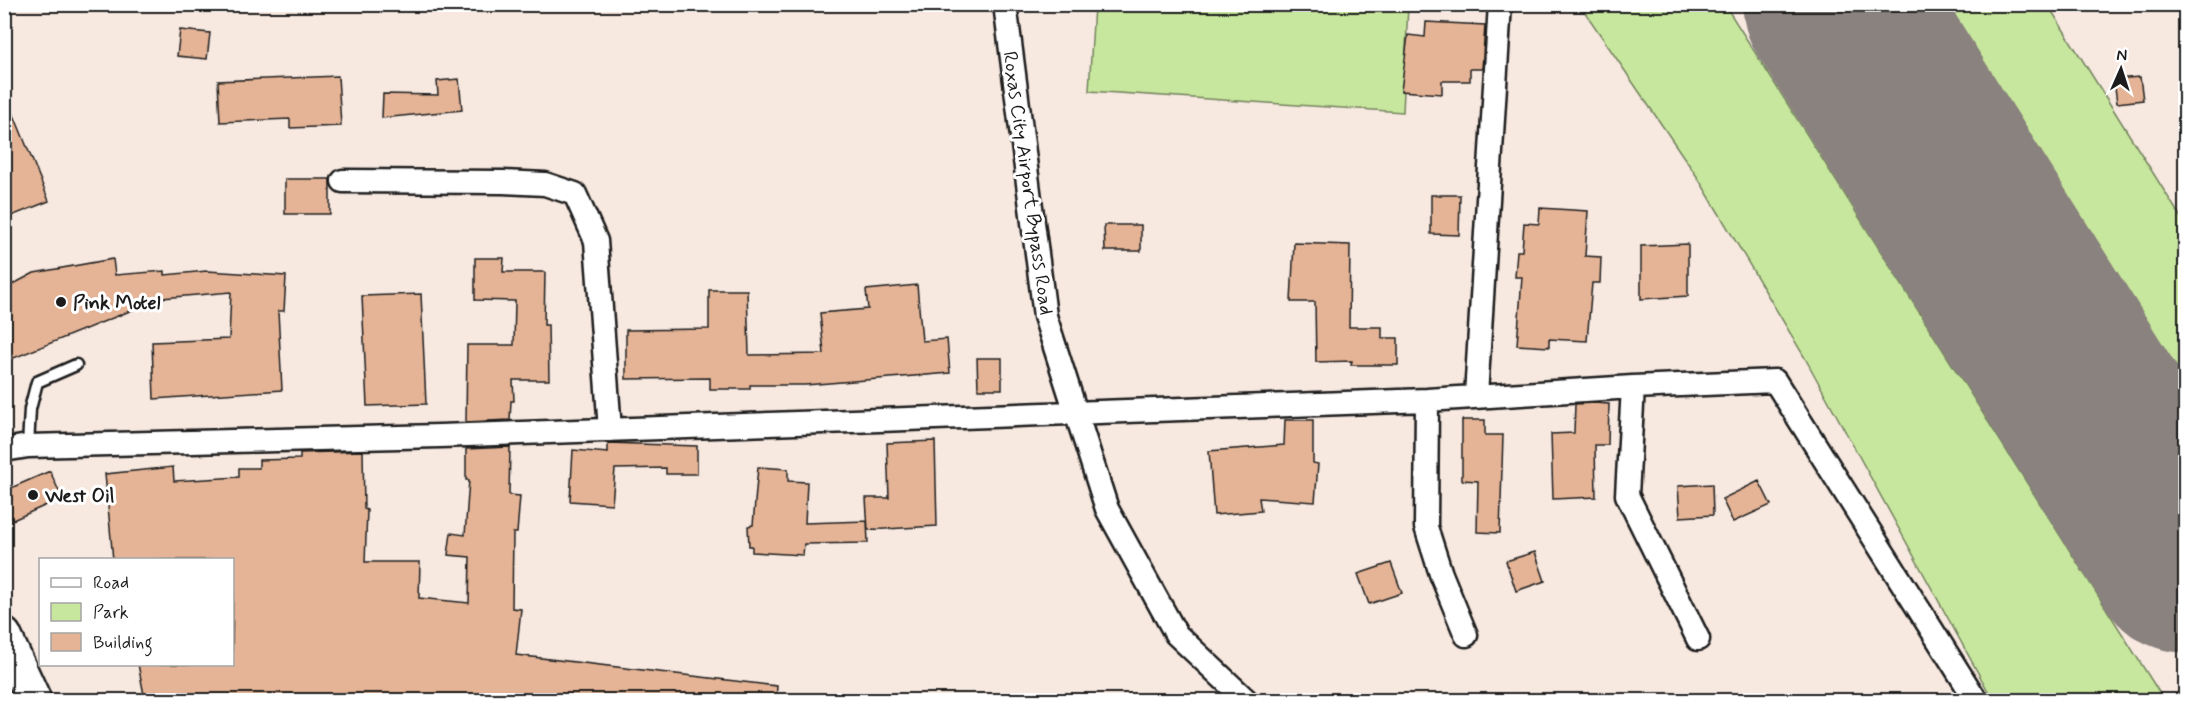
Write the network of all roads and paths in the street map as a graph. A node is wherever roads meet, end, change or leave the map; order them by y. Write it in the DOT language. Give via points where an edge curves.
graph roads {
  1 [pos="1005,4"];
  2 [pos="1500,4"];
  3 [pos="342,181"];
  4 [pos="76,365"];
  5 [pos="1633,387"];
  6 [pos="1476,396"];
  7 [pos="1427,400"];
  8 [pos="610,430"];
  9 [pos="28,446"];
  10 [pos="4,450"];
  11 [pos="4,635"];
  12 [pos="1466,635"];
  13 [pos="1698,639"];
  14 [pos="34,700"];
  15 [pos="1245,700"];
  16 [pos="1976,700"];
  1 -- 15 [label="street, Roxas City Airport Bypass Road" via="1045,316 1107,509 1176,634"];
  2 -- 6 [label="street"];
  3 -- 8 [label="street" via="545,184 575,194 596,241"];
  4 -- 9 [label="lane" via="37,382 30,409"];
  5 -- 6 [label="street"];
  5 -- 13 [label="street" via="1628,495"];
  5 -- 16 [label="street" via="1775,381"];
  6 -- 7 [label="street"];
  7 -- 8 [label="street"];
  7 -- 12 [label="street" via="1426,527"];
  8 -- 9 [label="street"];
  9 -- 10 [label="street"];
  11 -- 14 [label="highway"];
}
